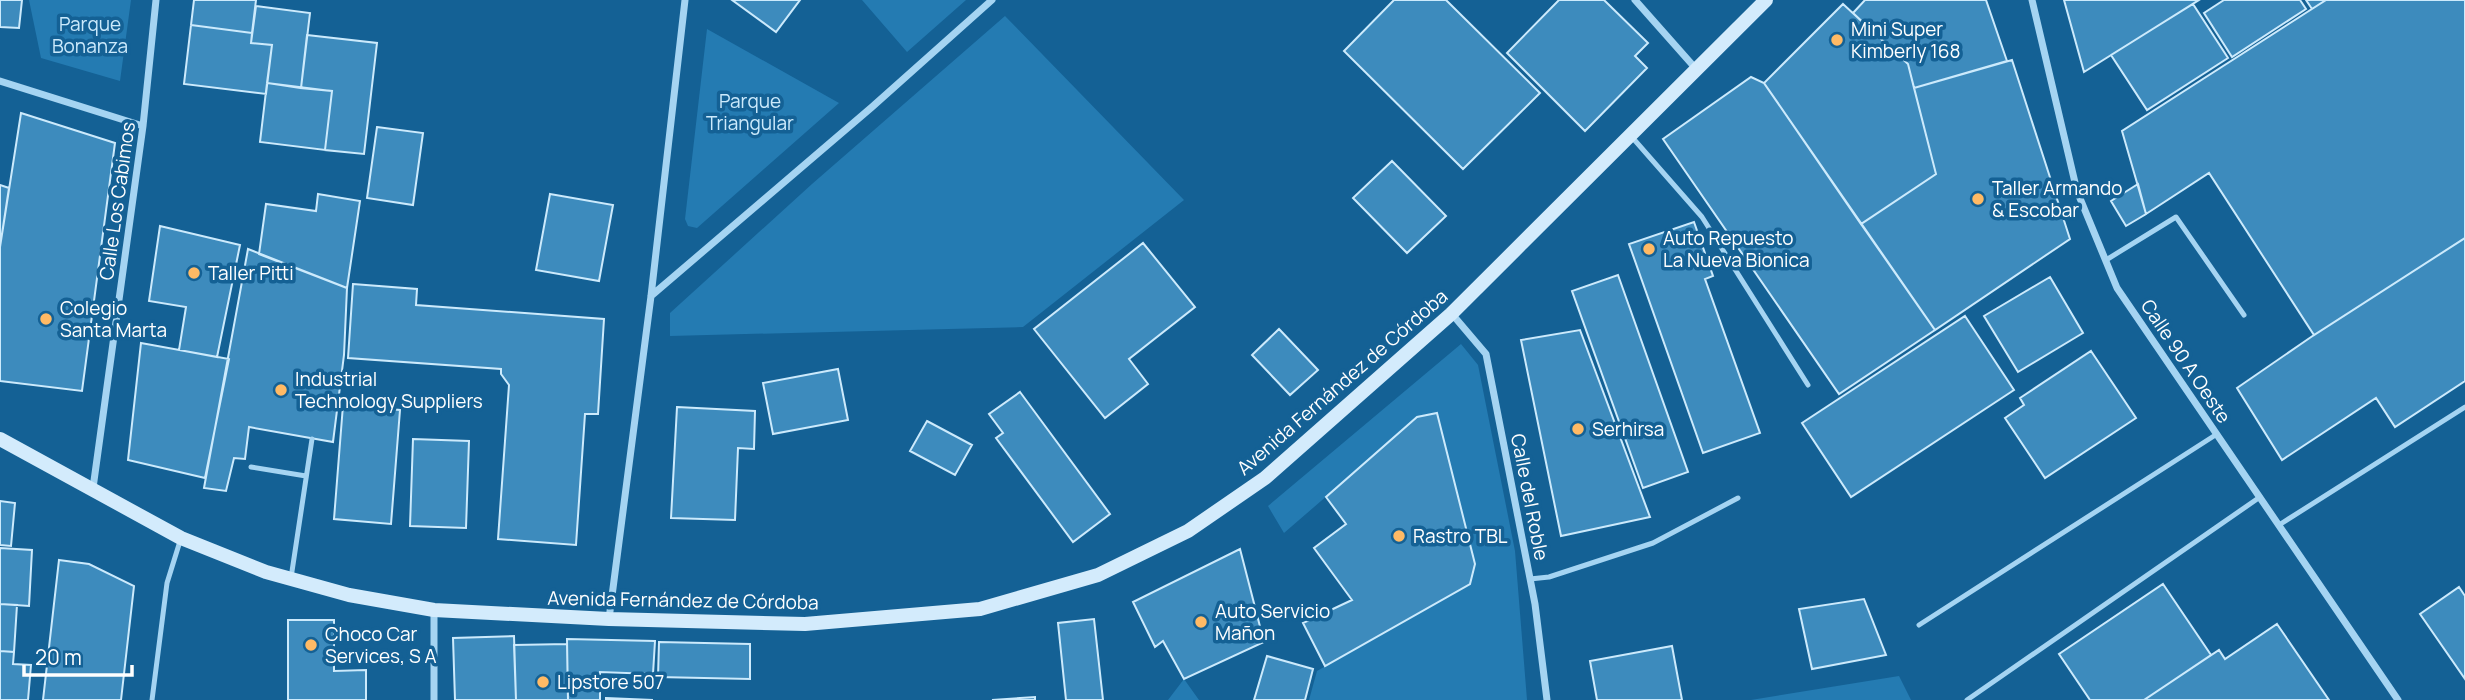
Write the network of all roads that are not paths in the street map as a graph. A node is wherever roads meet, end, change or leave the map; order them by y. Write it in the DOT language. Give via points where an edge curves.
graph roads {
  1 [pos="156,0"];
  2 [pos="685,0"];
  3 [pos="992,0"];
  4 [pos="1635,0"];
  5 [pos="1766,0"];
  6 [pos="2032,0"];
  7 [pos="1698,70"];
  8 [pos="0,81"];
  9 [pos="143,126"];
  10 [pos="1631,136"];
  11 [pos="2106,260"];
  12 [pos="651,296"];
  13 [pos="1451,314"];
  14 [pos="2244,315"];
  15 [pos="1808,385"];
  16 [pos="2465,407"];
  17 [pos="2217,434"];
  18 [pos="0,439"];
  19 [pos="312,439"];
  20 [pos="251,467"];
  21 [pos="306,476"];
  22 [pos="93,488"];
  23 [pos="2260,497"];
  24 [pos="1738,498"];
  25 [pos="2279,525"];
  26 [pos="181,538"];
  27 [pos="291,578"];
  28 [pos="1530,579"];
  29 [pos="434,610"];
  30 [pos="609,619"];
  31 [pos="1919,625"];
  32 [pos="152,700"];
  33 [pos="434,700"];
  34 [pos="1547,700"];
  35 [pos="1967,700"];
  36 [pos="2398,700"];
  1 -- 9 [label="street, Calle Los Cabimos"];
  2 -- 12 [label="street"];
  3 -- 12 [label="street"];
  4 -- 7 [label="street"];
  5 -- 7 [label="main road, Avenida Fernández de Córdoba"];
  6 -- 11 [label="street, Calle 90 A Oeste" via="2077,191"];
  7 -- 10 [label="main road, Avenida Fernández de Córdoba"];
  8 -- 9 [label="street"];
  9 -- 22 [label="street, Calle Los Cabimos"];
  10 -- 13 [label="main road, Avenida Fernández de Córdoba"];
  10 -- 15 [label="lane" via="1702,217"];
  11 -- 14 [label="lane" via="2176,217"];
  11 -- 17 [label="street, Calle 90 A Oeste" via="2117,288"];
  12 -- 30 [label="street"];
  13 -- 28 [label="street, Calle del Roble" via="1486,354"];
  13 -- 30 [label="main road, Avenida Fernández de Córdoba" via="1265,478 1188,531 1098,575 980,609 953,612 805,624"];
  16 -- 25 [label="lane"];
  17 -- 23 [label="street, Calle 90 A Oeste"];
  17 -- 31 [label="lane"];
  18 -- 22 [label="main road, Avenida Fernández de Córdoba"];
  19 -- 21 [label="lane"];
  20 -- 21 [label="lane"];
  21 -- 27 [label="lane"];
  22 -- 26 [label="main road, Avenida Fernández de Córdoba"];
  23 -- 25 [label="street, Calle 90 A Oeste"];
  23 -- 35 [label="lane"];
  24 -- 28 [label="lane" via="1653,543"];
  25 -- 36 [label="street, Calle 90 A Oeste"];
  26 -- 27 [label="main road, Avenida Fernández de Córdoba"];
  26 -- 32 [label="lane" via="167,583"];
  27 -- 29 [label="main road, Avenida Fernández de Córdoba" via="349,595"];
  28 -- 34 [label="street, Calle del Roble"];
  29 -- 30 [label="main road, Avenida Fernández de Córdoba"];
  29 -- 33 [label="street"];
}
